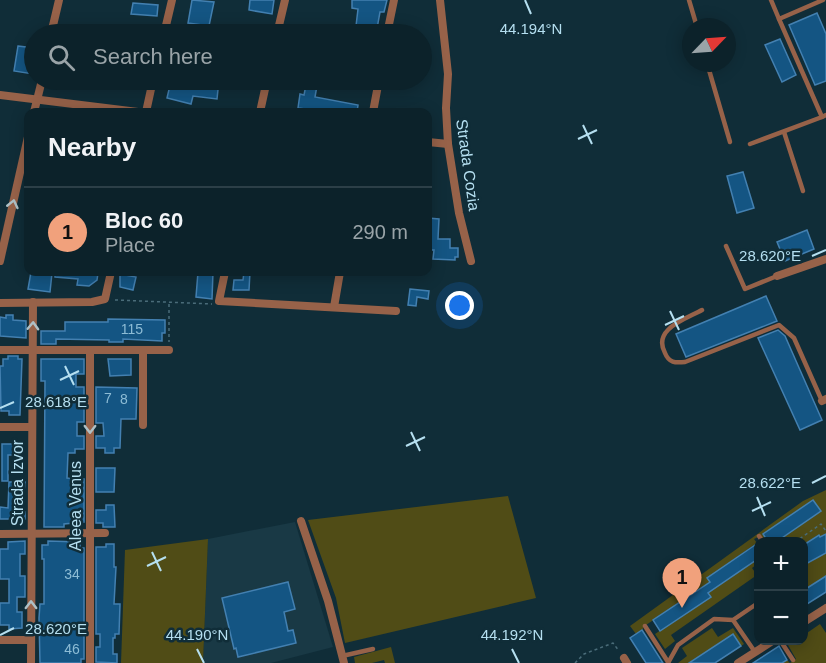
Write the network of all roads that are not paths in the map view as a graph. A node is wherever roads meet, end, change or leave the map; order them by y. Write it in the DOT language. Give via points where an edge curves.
graph roads {
  1 [pos="59,0"];
  2 [pos="172,0"];
  3 [pos="285,0"];
  4 [pos="394,0"];
  5 [pos="440,0"];
  6 [pos="689,0"];
  7 [pos="771,0"];
  8 [pos="823,0"];
  9 [pos="694,18"];
  10 [pos="779,19"];
  11 [pos="53,24"];
  12 [pos="166,24"];
  13 [pos="279,24"];
  14 [pos="389,24"];
  15 [pos="710,72"];
  16 [pos="39,90"];
  17 [pos="151,90"];
  18 [pos="265,90"];
  19 [pos="377,90"];
  20 [pos="0,95"];
  21 [pos="37,99"];
  22 [pos="35,108"];
  23 [pos="107,108"];
  24 [pos="147,108"];
  25 [pos="261,108"];
  26 [pos="374,108"];
  27 [pos="824,116"];
  28 [pos="784,132"];
  29 [pos="432,142"];
  30 [pos="730,142"];
  31 [pos="448,144"];
  32 [pos="750,144"];
  33 [pos="24,155"];
  34 [pos="803,191"];
  35 [pos="726,246"];
  36 [pos="826,259"];
  37 [pos="0,261"];
  38 [pos="471,261"];
  39 [pos="110,276"];
  40 [pos="224,276"];
  41 [pos="339,276"];
  42 [pos="777,276"];
  43 [pos="33,302"];
  44 [pos="0,303"];
  45 [pos="334,307"];
  46 [pos="702,310"];
  47 [pos="396,311"];
  48 [pos="0,350"];
  49 [pos="32,350"];
  50 [pos="90,350"];
  51 [pos="143,350"];
  52 [pos="169,350"];
  53 [pos="824,400"];
  54 [pos="143,425"];
  55 [pos="0,427"];
  56 [pos="32,427"];
  57 [pos="301,521"];
  58 [pos="90,533"];
  59 [pos="105,533"];
  60 [pos="0,534"];
  61 [pos="32,534"];
  62 [pos="754,606"];
  63 [pos="826,608"];
  64 [pos="808,619"];
  65 [pos="733,620"];
  66 [pos="645,626"];
  67 [pos="0,640"];
  68 [pos="31,640"];
  69 [pos="766,645"];
  70 [pos="783,645"];
  71 [pos="373,649"];
  72 [pos="755,652"];
  73 [pos="343,659"];
  74 [pos="793,660"];
  75 [pos="31,663"];
  76 [pos="90,663"];
  77 [pos="668,663"];
  78 [pos="738,663"];
  1 -- 11 [label="street"];
  2 -- 12 [label="street"];
  3 -- 13 [label="street"];
  4 -- 14 [label="street"];
  5 -- 31 [label="street, Strada Cozia" via="448,74"];
  6 -- 9 [label="lane"];
  7 -- 10 [label="lane"];
  8 -- 10 [label="lane"];
  10 -- 27 [label="lane"];
  15 -- 30 [label="lane"];
  16 -- 21 [label="street"];
  17 -- 24 [label="street"];
  18 -- 25 [label="street"];
  19 -- 26 [label="street"];
  20 -- 21 [label="street"];
  21 -- 22 [label="street"];
  21 -- 23 [label="street"];
  27 -- 28 [label="lane"];
  28 -- 32 [label="lane"];
  28 -- 34 [label="lane"];
  29 -- 31 [label="street"];
  31 -- 38 [label="street, Strada Cozia"];
  37 -- 33 [label="street, one-way"];
  35 -- 42 [label="lane" via="745,289"];
  36 -- 42 [label="street"];
  39 -- 43 [label="street" via="105,299"];
  40 -- 45 [label="street" via="219,301"];
  41 -- 45 [label="street"];
  43 -- 44 [label="street"];
  49 -- 43 [label="street, Strada Izvor, one-way"];
  45 -- 47 [label="street"];
  46 -- 53 [label="lane" via="667,330 662,349 668,359 685,362 779,326 794,338"];
  48 -- 49 [label="street"];
  49 -- 50 [label="street"];
  49 -- 56 [label="street, Strada Izvor"];
  50 -- 51 [label="street"];
  50 -- 58 [label="street, Aleea Venus, one-way"];
  51 -- 52 [label="street"];
  51 -- 54 [label="street"];
  55 -- 56 [label="street"];
  56 -- 61 [label="street, Strada Izvor"];
  57 -- 73 [label="street"];
  58 -- 59 [label="street"];
  58 -- 61 [label="street"];
  58 -- 76 [label="street, Aleea Venus"];
  60 -- 61 [label="street"];
  68 -- 61 [label="street, Strada Izvor, one-way"];
  62 -- 65 [label="lane"];
  63 -- 64 [label="street"];
  65 -- 72 [label="lane"];
  65 -- 77 [label="lane" via="714,619 678,645"];
  66 -- 77 [label="lane"];
  67 -- 68 [label="street"];
  68 -- 75 [label="street, Strada Izvor"];
  69 -- 72 [label="street"];
  70 -- 74 [label="lane"];
  71 -- 73 [label="lane"];
  72 -- 78 [label="street"];
}
